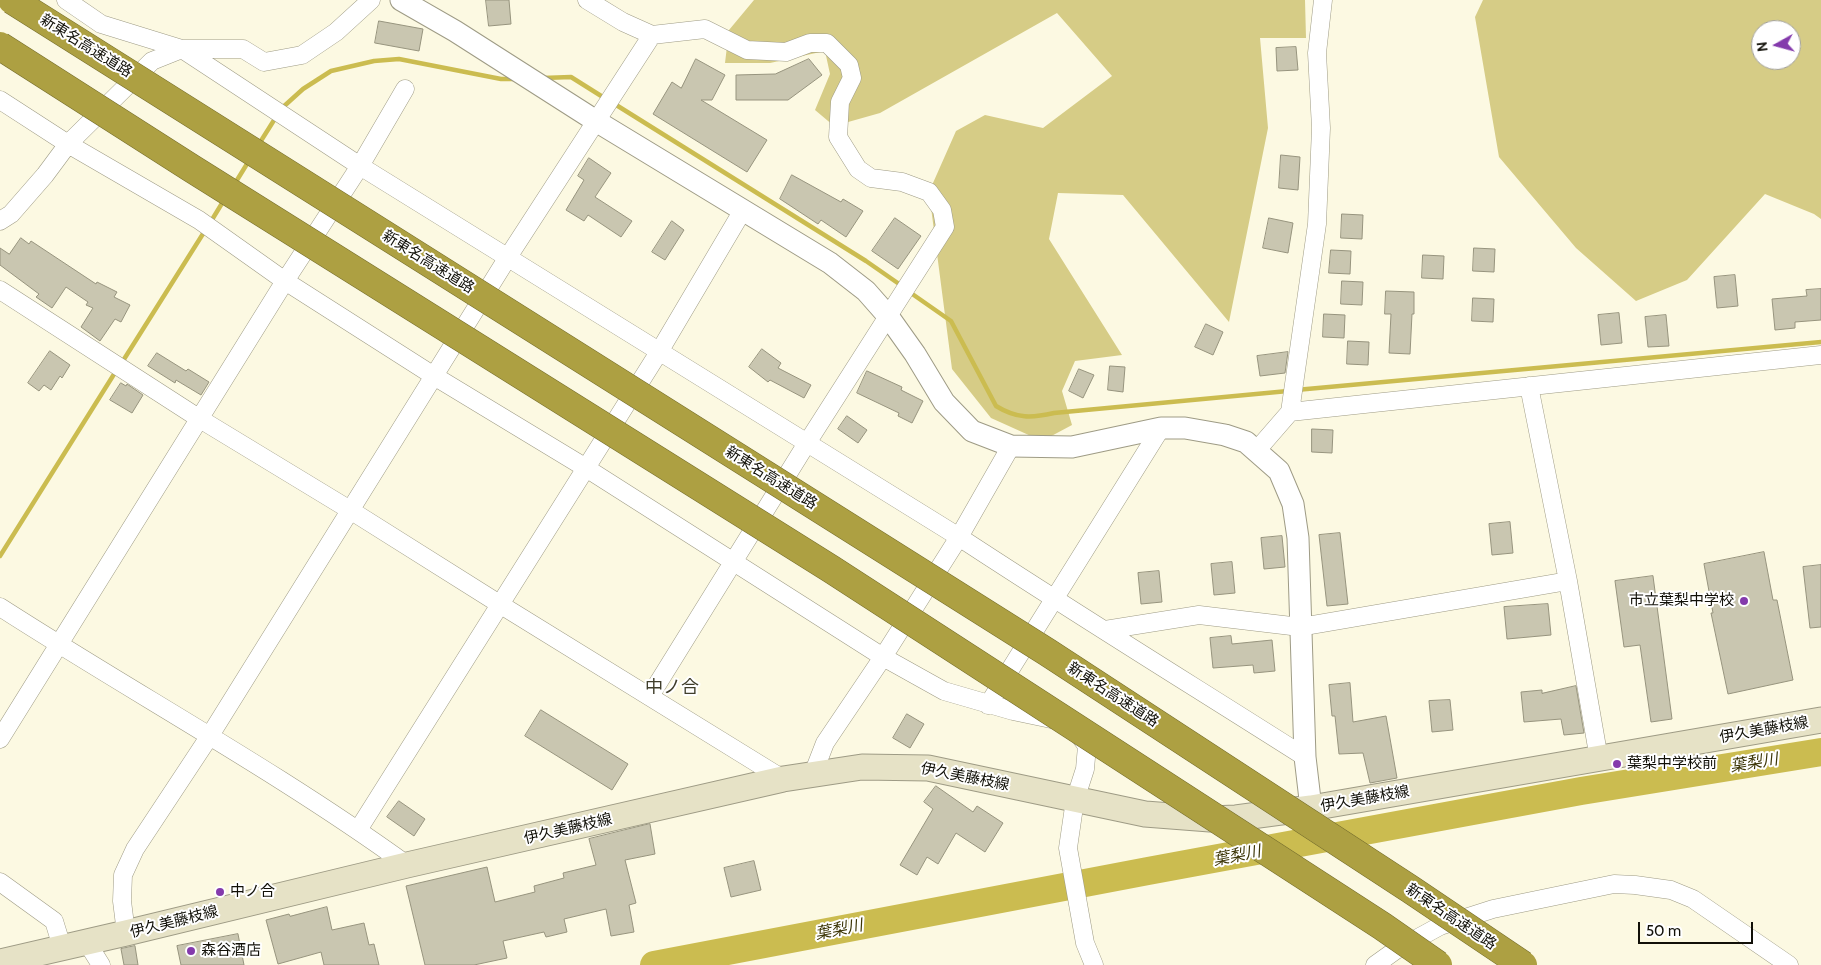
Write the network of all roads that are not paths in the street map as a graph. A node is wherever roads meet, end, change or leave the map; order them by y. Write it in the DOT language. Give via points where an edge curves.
graph roads {
  1 [pos="12,0"];
  2 [pos="66,0"];
  3 [pos="371,0"];
  4 [pos="401,0"];
  5 [pos="587,0"];
  6 [pos="1323,0"];
  7 [pos="652,35"];
  8 [pos="0,46"];
  9 [pos="182,49"];
  10 [pos="405,89"];
  11 [pos="0,100"];
  12 [pos="596,121"];
  13 [pos="68,144"];
  14 [pos="360,166"];
  15 [pos="743,210"];
  16 [pos="0,221"];
  17 [pos="508,257"];
  18 [pos="285,281"];
  19 [pos="0,290"];
  20 [pos="888,316"];
  21 [pos="659,352"];
  22 [pos="1821,355"];
  23 [pos="434,376"];
  24 [pos="1529,386"];
  25 [pos="1290,412"];
  26 [pos="200,419"];
  27 [pos="1161,428"];
  28 [pos="807,443"];
  29 [pos="1011,446"];
  30 [pos="1257,450"];
  31 [pos="586,468"];
  32 [pos="350,510"];
  33 [pos="959,537"];
  34 [pos="733,562"];
  35 [pos="1568,581"];
  36 [pos="1054,599"];
  37 [pos="501,605"];
  38 [pos="0,607"];
  39 [pos="1300,627"];
  40 [pos="1105,630"];
  41 [pos="58,645"];
  42 [pos="883,657"];
  43 [pos="650,696"];
  44 [pos="988,705"];
  45 [pos="1821,720"];
  46 [pos="209,737"];
  47 [pos="0,739"];
  48 [pos="1305,757"];
  49 [pos="1599,758"];
  50 [pos="813,774"];
  51 [pos="783,779"];
  52 [pos="1075,800"];
  53 [pos="1311,808"];
  54 [pos="358,830"];
  55 [pos="407,866"];
  56 [pos="0,882"];
  57 [pos="126,934"];
  58 [pos="86,941"];
  59 [pos="62,947"];
  60 [pos="0,962"];
  61 [pos="101,965"];
  62 [pos="1092,965"];
  63 [pos="1375,965"];
  64 [pos="1438,965"];
  65 [pos="1523,965"];
  66 [pos="1789,965"];
  1 -- 65 [label="highway, 新東名高速道路, bridge" via="1047,652"];
  2 -- 9 [label="street" via="101,24"];
  3 -- 9 [label="street" via="336,32 302,55 264,62 243,49"];
  4 -- 12 [label="street"];
  5 -- 7 [label="street"];
  6 -- 25 [label="street" via="1317,53 1321,128 1317,224"];
  7 -- 12 [label="street"];
  7 -- 20 [label="street" via="705,30 747,50 786,52 810,43 827,43 849,65 852,78 840,102 838,137 858,169 870,178 902,182 929,192 942,210 945,227"];
  8 -- 64 [label="highway, bridge" via="831,568"];
  9 -- 13 [label="street" via="152,61"];
  9 -- 14 [label="street"];
  10 -- 14 [label="street"];
  11 -- 13 [label="street"];
  12 -- 15 [label="street"];
  12 -- 17 [label="street"];
  13 -- 16 [label="street" via="11,214"];
  13 -- 18 [label="street" via="199,220"];
  14 -- 17 [label="street"];
  14 -- 18 [label="street"];
  15 -- 20 [label="street" via="830,263 866,290"];
  15 -- 21 [label="street"];
  17 -- 21 [label="street"];
  17 -- 23 [label="street"];
  18 -- 23 [label="street"];
  18 -- 26 [label="street"];
  19 -- 26 [label="street"];
  20 -- 28 [label="street"];
  20 -- 29 [label="street" via="944,402 972,431"];
  21 -- 28 [label="street"];
  21 -- 31 [label="street"];
  22 -- 24 [label="street"];
  23 -- 31 [label="street"];
  23 -- 32 [label="street"];
  24 -- 25 [label="street"];
  24 -- 35 [label="street"];
  25 -- 30 [label="street"];
  26 -- 32 [label="street"];
  26 -- 41 [label="street"];
  27 -- 29 [label="street" via="1072,447"];
  27 -- 30 [label="street" via="1184,428 1225,435 1246,442"];
  27 -- 36 [label="street"];
  28 -- 33 [label="street"];
  28 -- 34 [label="street"];
  29 -- 33 [label="street"];
  30 -- 39 [label="street" via="1278,471 1293,504 1298,538"];
  31 -- 34 [label="street"];
  31 -- 37 [label="street"];
  32 -- 37 [label="street"];
  32 -- 46 [label="street"];
  33 -- 36 [label="street"];
  33 -- 42 [label="street"];
  34 -- 42 [label="street"];
  34 -- 43 [label="street"];
  35 -- 39 [label="street"];
  35 -- 49 [label="street"];
  36 -- 40 [label="street"];
  36 -- 44 [label="street"];
  37 -- 43 [label="street"];
  37 -- 54 [label="street"];
  38 -- 41 [label="street"];
  39 -- 40 [label="street" via="1198,615"];
  39 -- 48 [label="street"];
  40 -- 48 [label="street"];
  41 -- 46 [label="street"];
  41 -- 47 [label="street"];
  42 -- 44 [label="street" via="944,691"];
  42 -- 50 [label="street" via="825,742"];
  43 -- 51 [label="street"];
  44 -- 52 [label="street" via="1044,716 1064,723 1078,733 1086,746 1085,769"];
  45 -- 49 [label="main road, 伊久美藤枝線"];
  46 -- 54 [label="street"];
  46 -- 57 [label="street" via="135,849 123,875"];
  48 -- 53 [label="street"];
  49 -- 53 [label="main road, 伊久美藤枝線"];
  50 -- 51 [label="main road, 伊久美藤枝線"];
  50 -- 52 [label="main road, 伊久美藤枝線" via="862,767 928,768"];
  51 -- 55 [label="main road, 伊久美藤枝線"];
  52 -- 53 [label="main road, 伊久美藤枝線" via="1145,814 1210,819"];
  52 -- 62 [label="street" via="1068,848"];
  54 -- 55 [label="street"];
  55 -- 57 [label="main road, 伊久美藤枝線"];
  56 -- 59 [label="street" via="54,921"];
  57 -- 58 [label="main road, 伊久美藤枝線"];
  58 -- 59 [label="main road, 伊久美藤枝線"];
  58 -- 61 [label="street"];
  59 -- 60 [label="main road, 伊久美藤枝線"];
  63 -- 66 [label="street" via="1440,926 1493,910 1614,884 1671,890 1693,898"];
}
